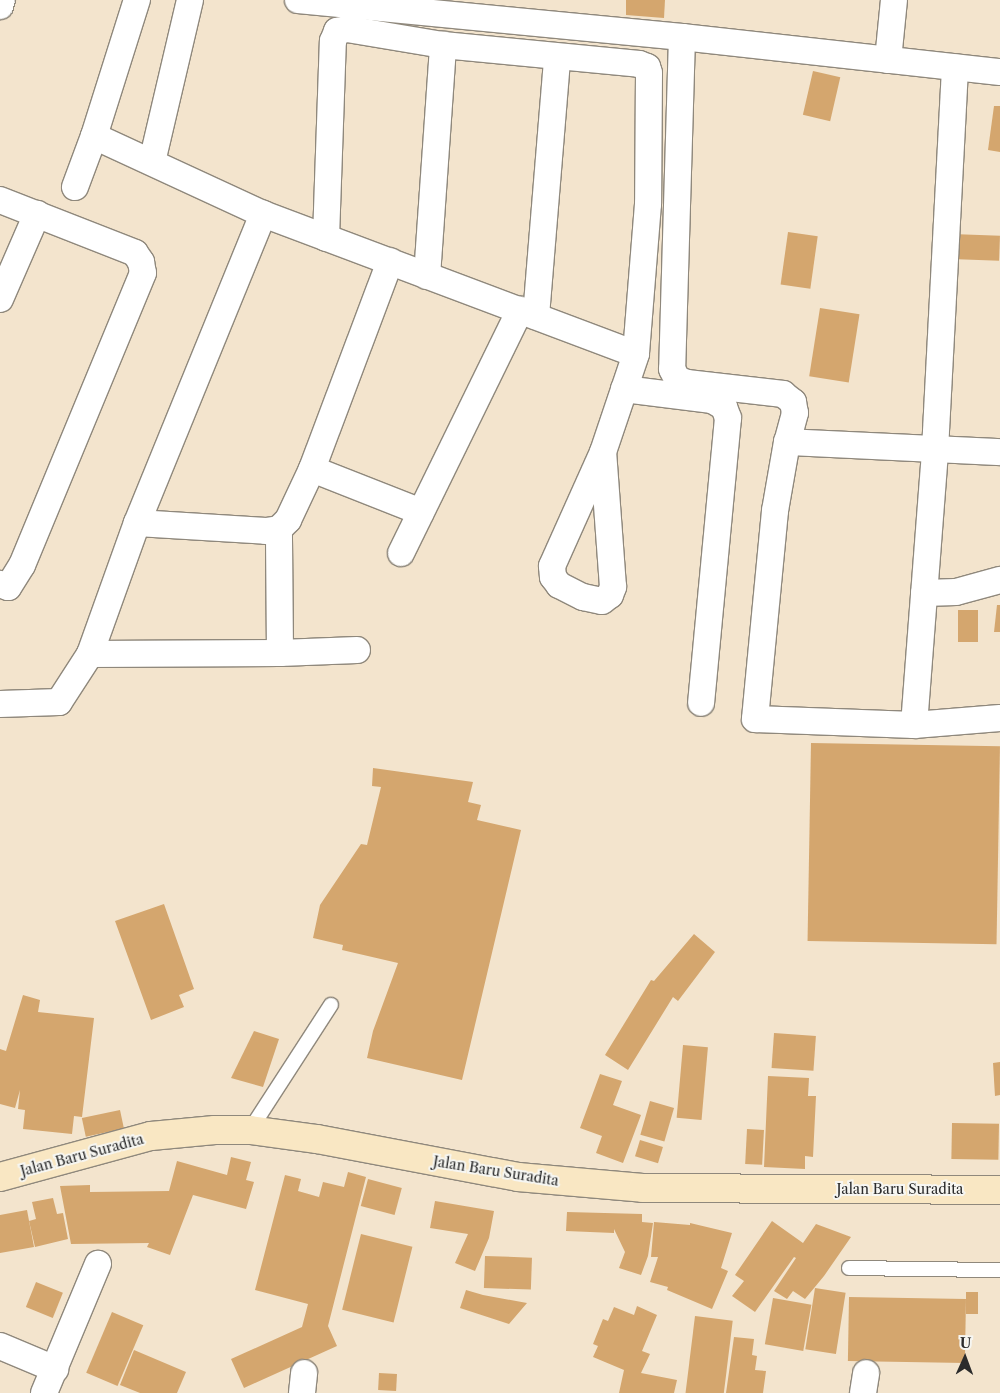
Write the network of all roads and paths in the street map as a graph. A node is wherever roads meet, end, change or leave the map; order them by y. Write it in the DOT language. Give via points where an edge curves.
graph roads {
  1 [pos="2,0"];
  2 [pos="137,0"];
  3 [pos="190,0"];
  4 [pos="298,0"];
  5 [pos="894,0"];
  6 [pos="0,6"];
  7 [pos="682,37"];
  8 [pos="443,45"];
  9 [pos="557,58"];
  10 [pos="888,60"];
  11 [pos="955,68"];
  12 [pos="1000,72"];
  13 [pos="94,136"];
  14 [pos="152,162"];
  15 [pos="75,187"];
  16 [pos="0,200"];
  17 [pos="37,214"];
  18 [pos="263,214"];
  19 [pos="326,238"];
  20 [pos="390,261"];
  21 [pos="427,276"];
  22 [pos="0,299"];
  23 [pos="528,313"];
  24 [pos="636,354"];
  25 [pos="624,389"];
  26 [pos="787,442"];
  27 [pos="935,450"];
  28 [pos="603,452"];
  29 [pos="1000,452"];
  30 [pos="312,469"];
  31 [pos="421,512"];
  32 [pos="137,523"];
  33 [pos="279,529"];
  34 [pos="401,552"];
  35 [pos="1000,580"];
  36 [pos="3,592"];
  37 [pos="924,593"];
  38 [pos="357,650"];
  39 [pos="280,653"];
  40 [pos="90,654"];
  41 [pos="701,703"];
  42 [pos="0,704"];
  43 [pos="1000,718"];
  44 [pos="914,726"];
  45 [pos="331,1005"];
  46 [pos="250,1130"];
  47 [pos="0,1177"];
  48 [pos="1000,1190"];
  49 [pos="98,1264"];
  50 [pos="849,1268"];
  51 [pos="1000,1270"];
  52 [pos="0,1346"];
  53 [pos="55,1369"];
  54 [pos="44,1393"];
  1 -- 6 [label="street"];
  2 -- 13 [label="street"];
  3 -- 14 [label="street"];
  4 -- 7 [label="street"];
  5 -- 10 [label="street"];
  7 -- 10 [label="street"];
  7 -- 26 [label="street" via="672,369 677,379 687,383 783,394 793,402 795,413"];
  8 -- 9 [label="street"];
  8 -- 19 [label="street" via="337,30 333,41"];
  8 -- 21 [label="street"];
  9 -- 23 [label="street"];
  9 -- 24 [label="street" via="639,64 647,67 649,74 648,204"];
  10 -- 11 [label="street"];
  11 -- 12 [label="street"];
  11 -- 27 [label="street"];
  13 -- 14 [label="street"];
  13 -- 15 [label="street"];
  14 -- 18 [label="street"];
  16 -- 17 [label="street"];
  17 -- 22 [label="street"];
  17 -- 36 [label="street" via="135,253 143,273 22,565"];
  18 -- 19 [label="street"];
  18 -- 32 [label="street"];
  19 -- 20 [label="street"];
  20 -- 21 [label="street"];
  20 -- 30 [label="street"];
  21 -- 23 [label="street"];
  23 -- 24 [label="street"];
  23 -- 31 [label="street"];
  24 -- 25 [label="street"];
  25 -- 28 [label="street"];
  25 -- 41 [label="street" via="712,400 724,407 728,418"];
  26 -- 27 [label="street"];
  26 -- 44 [label="street" via="775,511 755,719"];
  27 -- 29 [label="street"];
  27 -- 37 [label="street"];
  28 -- 28 [label="street" via="552,566 553,577 559,585 583,597 602,601 610,596 613,587"];
  30 -- 31 [label="street"];
  30 -- 33 [label="street" via="288,520"];
  31 -- 34 [label="street"];
  32 -- 33 [label="street" via="266,531"];
  32 -- 40 [label="street"];
  33 -- 39 [label="street"];
  35 -- 37 [label="street" via="956,592"];
  37 -- 44 [label="street"];
  38 -- 39 [label="street"];
  39 -- 40 [label="street"];
  40 -- 42 [label="street" via="59,702"];
  43 -- 44 [label="street"];
  45 -- 46 [label="lane"];
  46 -- 47 [label="main road, Jalan Baru Suradita" via="151,1136"];
  46 -- 48 [label="main road, Jalan Baru Suradita" via="317,1139 518,1177 579,1183 643,1188"];
  49 -- 53 [label="street"];
  50 -- 51 [label="lane"];
  52 -- 53 [label="street"];
  53 -- 54 [label="street"];
}
